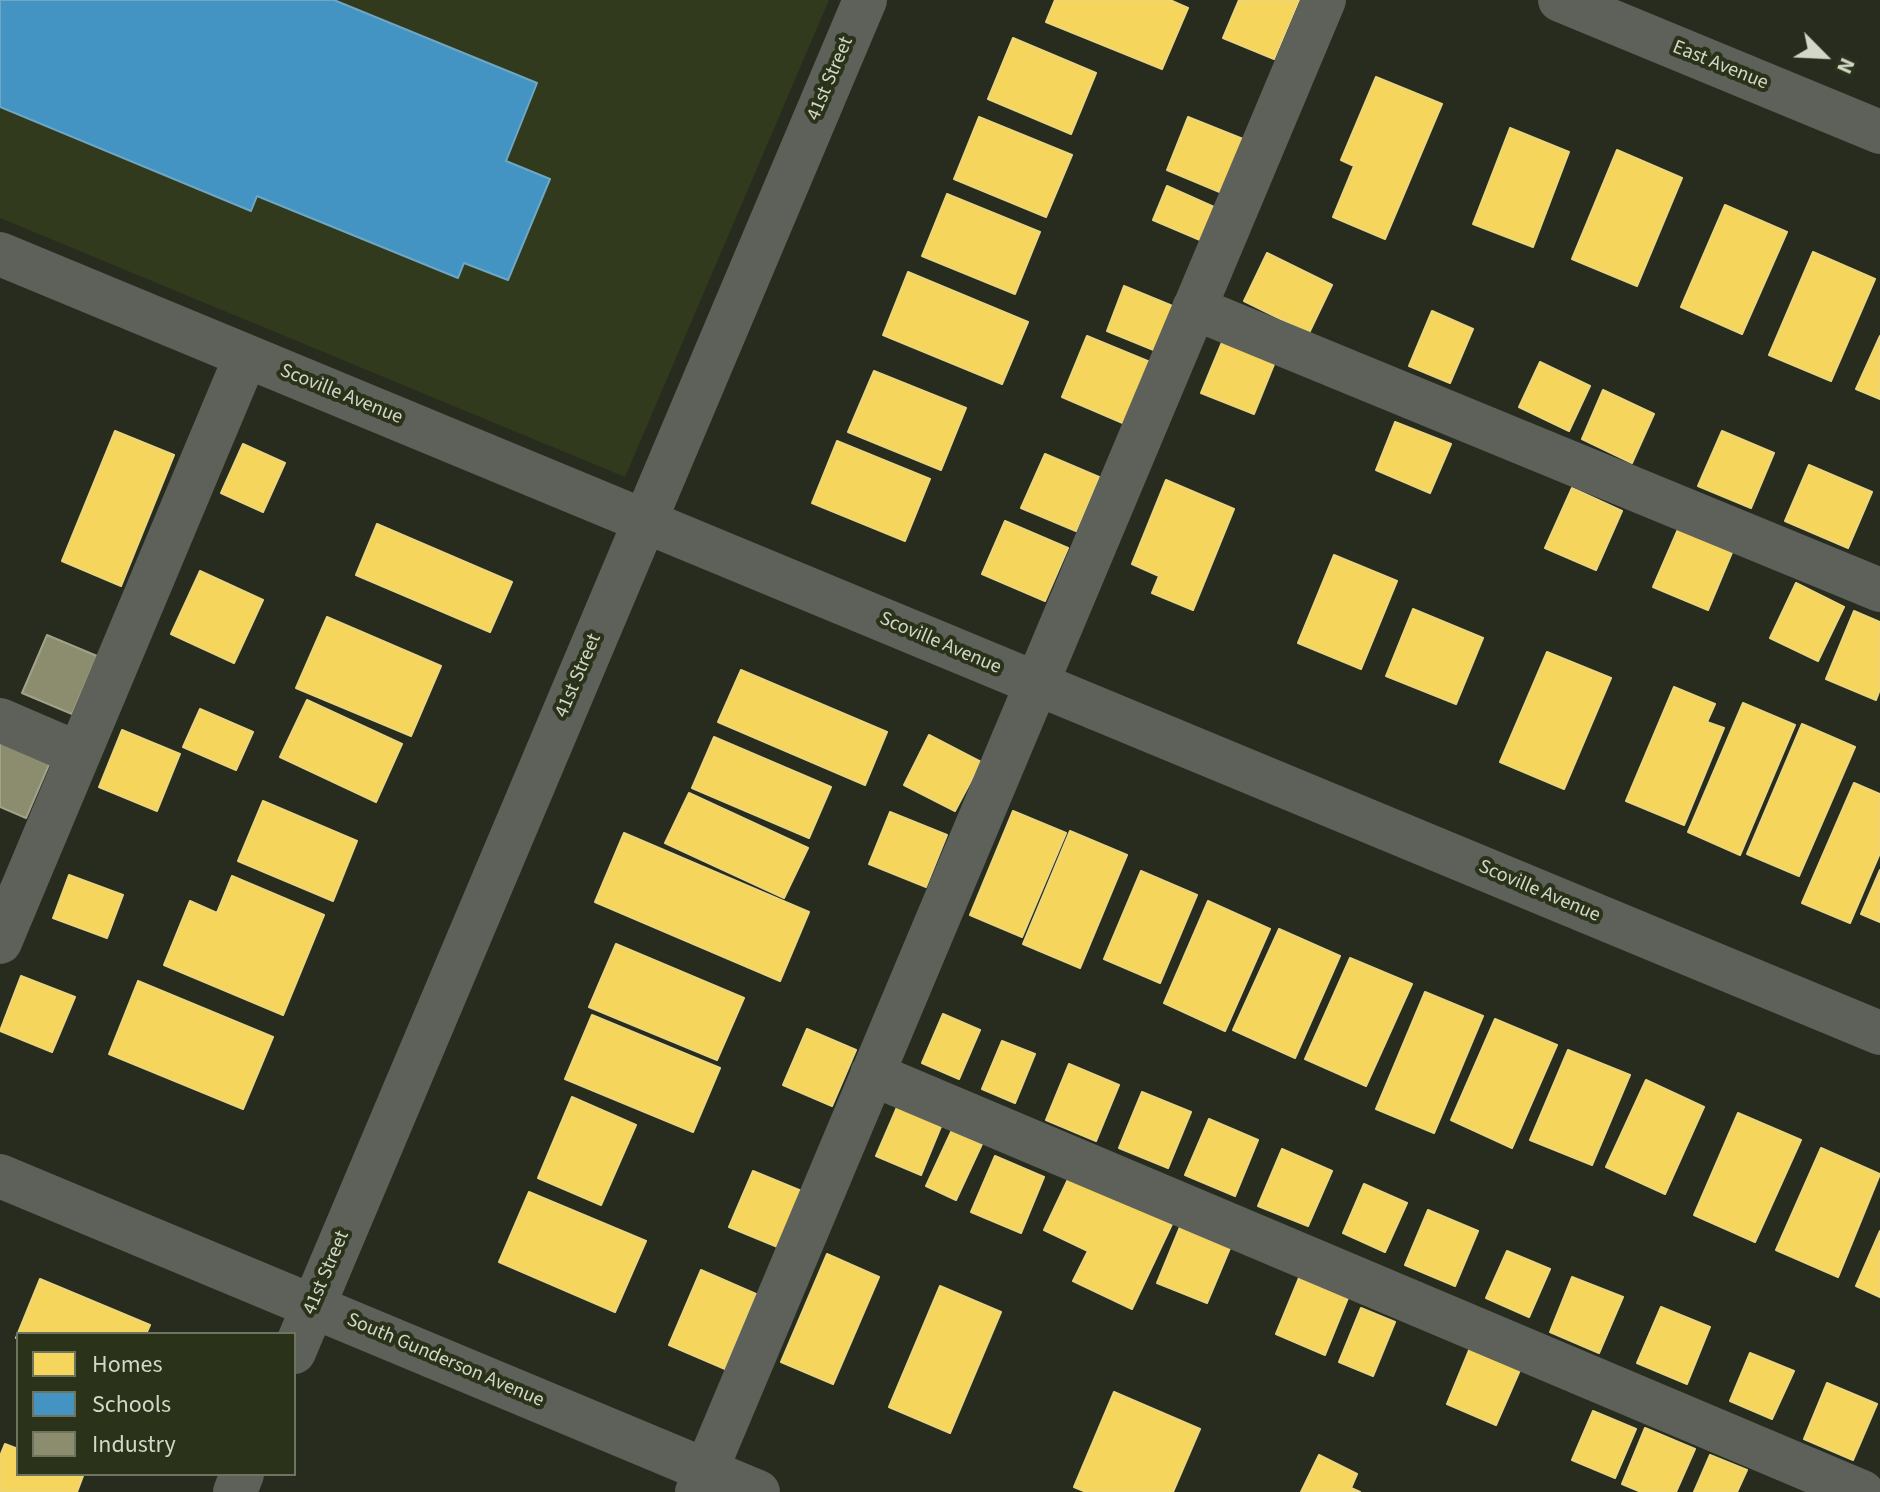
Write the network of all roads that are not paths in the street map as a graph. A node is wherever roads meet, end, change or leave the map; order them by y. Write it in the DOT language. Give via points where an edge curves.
graph roads {
  1 [pos="865,0"];
  2 [pos="1324,0"];
  3 [pos="1560,0"];
  4 [pos="1880,132"];
  5 [pos="0,254"];
  6 [pos="1194,308"];
  7 [pos="246,356"];
  8 [pos="644,521"];
  9 [pos="1880,590"];
  10 [pos="1036,684"];
  11 [pos="0,720"];
  12 [pos="79,754"];
  13 [pos="0,942"];
  14 [pos="1880,1033"];
  15 [pos="872,1074"];
  16 [pos="0,1176"];
  17 [pos="313,1306"];
  18 [pos="296,1347"];
  19 [pos="702,1481"];
  20 [pos="758,1492"];
  21 [pos="1862,1492"];
  1 -- 8 [label="street, 41st Street"];
  2 -- 6 [label="street"];
  3 -- 4 [label="street, East Avenue"];
  5 -- 7 [label="street, Scoville Avenue"];
  6 -- 9 [label="street"];
  6 -- 10 [label="street"];
  7 -- 8 [label="street, Scoville Avenue"];
  7 -- 12 [label="street"];
  8 -- 10 [label="street, Scoville Avenue"];
  8 -- 17 [label="street, 41st Street"];
  10 -- 14 [label="street, Scoville Avenue"];
  10 -- 15 [label="street"];
  11 -- 12 [label="street"];
  12 -- 13 [label="street"];
  15 -- 19 [label="street"];
  15 -- 21 [label="street"];
  16 -- 17 [label="street, South Gunderson Avenue"];
  17 -- 18 [label="street, 41st Street"];
  17 -- 19 [label="street, South Gunderson Avenue"];
  19 -- 20 [label="street, South Gunderson Avenue"];
}
